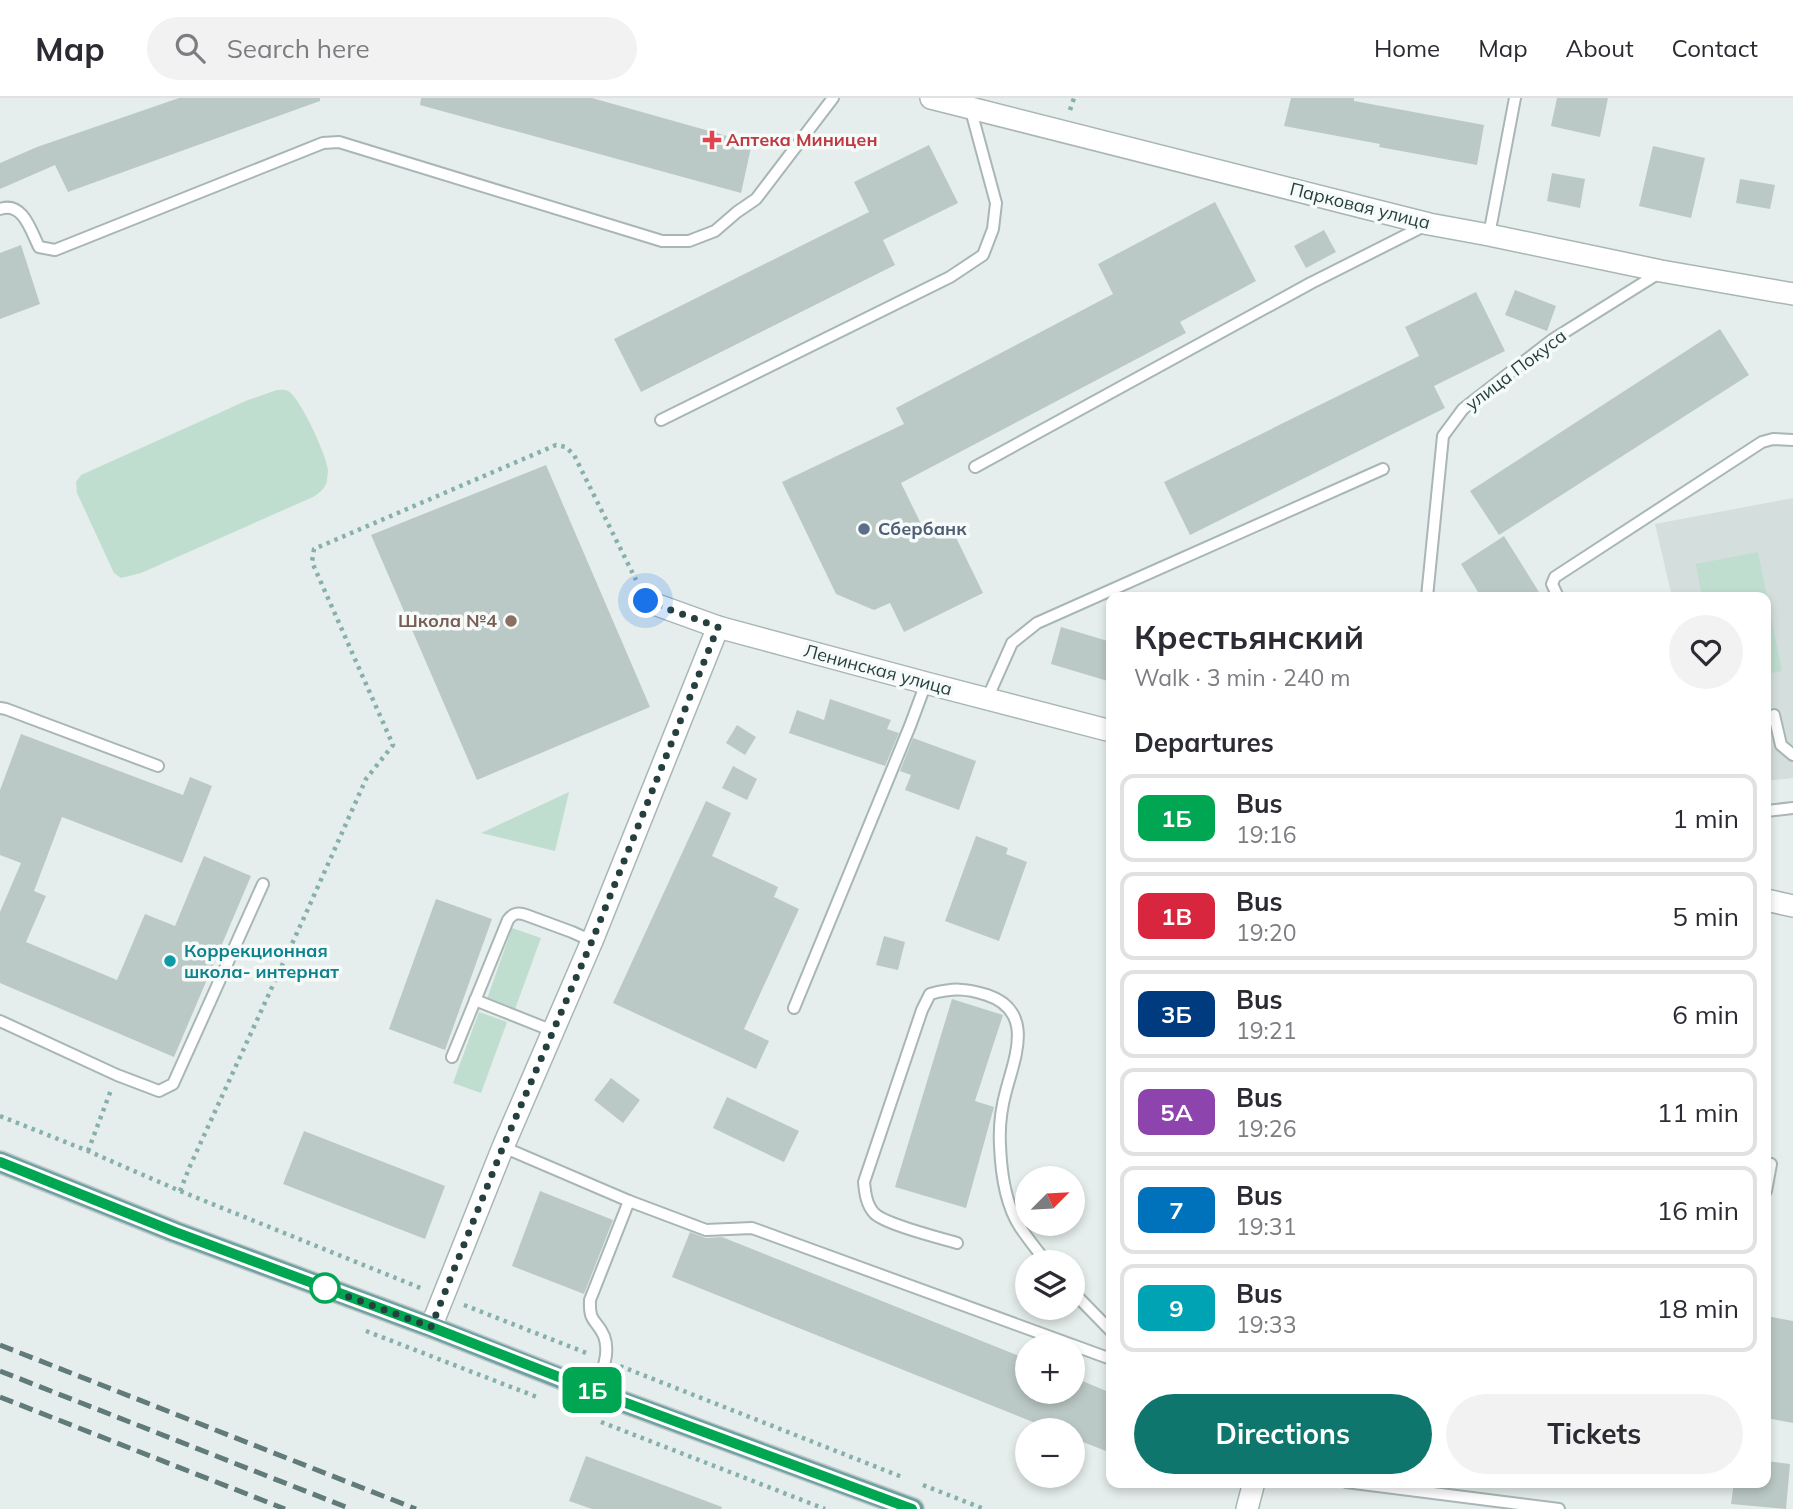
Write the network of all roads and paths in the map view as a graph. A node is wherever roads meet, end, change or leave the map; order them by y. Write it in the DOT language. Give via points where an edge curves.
graph roads {
  1 [pos="833,98"];
  2 [pos="931,98"];
  3 [pos="1515,98"];
  4 [pos="970,107"];
  5 [pos="0,209"];
  6 [pos="1429,224"];
  7 [pos="1489,235"];
  8 [pos="1661,271"];
  9 [pos="1793,294"];
  10 [pos="661,420"];
  11 [pos="1793,440"];
  12 [pos="975,467"];
  13 [pos="1382,469"];
  14 [pos="1106,592"];
  15 [pos="1106,592"];
  16 [pos="1427,592"];
  17 [pos="1556,592"];
  18 [pos="646,601"];
  19 [pos="718,627"];
  20 [pos="926,683"];
  21 [pos="987,699"];
  22 [pos="0,708"];
  23 [pos="1774,715"];
  24 [pos="1106,730"];
  25 [pos="1793,755"];
  26 [pos="158,766"];
  27 [pos="1793,808"];
  28 [pos="1771,810"];
  29 [pos="263,884"];
  30 [pos="1771,901"];
  31 [pos="1793,906"];
  32 [pos="592,941"];
  33 [pos="475,1000"];
  34 [pos="794,1008"];
  35 [pos="0,1021"];
  36 [pos="553,1031"];
  37 [pos="452,1057"];
  38 [pos="117,1075"];
  39 [pos="0,1116"];
  40 [pos="503,1147"];
  41 [pos="88,1151"];
  42 [pos="0,1162"];
  43 [pos="180,1191"];
  44 [pos="629,1201"];
  45 [pos="957,1243"];
  46 [pos="1037,1250"];
  47 [pos="444,1297"];
  48 [pos="1085,1304"];
  49 [pos="1106,1326"];
  50 [pos="431,1327"];
  51 [pos="361,1329"];
  52 [pos="1106,1357"];
  53 [pos="606,1361"];
  54 [pos="593,1391"];
  55 [pos="541,1399"];
  56 [pos="593,1419"];
  57 [pos="909,1479"];
  58 [pos="921,1484"];
  59 [pos="1252,1488"];
  60 [pos="1393,1488"];
  61 [pos="825,1509"];
  62 [pos="913,1509"];
  63 [pos="984,1509"];
  64 [pos="1247,1509"];
  65 [pos="1559,1509"];
  1 -- 5 [label="lane" via="756,199 715,231 689,241 662,241 339,142 324,143 55,250 39,247 24,215 15,208"];
  2 -- 4 [label="street, Парковая улица"];
  3 -- 7 [label="lane"];
  4 -- 6 [label="street, Парковая улица"];
  4 -- 10 [label="lane" via="996,204 983,255 950,278"];
  6 -- 7 [label="street, Парковая улица"];
  6 -- 12 [label="lane" via="1311,283"];
  7 -- 8 [label="street, Парковая улица"];
  8 -- 9 [label="street, Парковая улица"];
  8 -- 16 [label="lane, улица Покуса" via="1552,341 1456,418 1443,436"];
  11 -- 17 [label="lane" via="1762,442 1555,577"];
  13 -- 15 [label="lane"];
  14 -- 21 [label="lane" via="1037,623 1012,643"];
  18 -- 19 [label="street, Ленинская улица"];
  18 -- 43 [label="path" via="575,455 566,447 556,446 314,549 312,562 393,745 366,779"];
  19 -- 20 [label="street, Ленинская улица"];
  19 -- 32 [label="street"];
  20 -- 21 [label="street, Ленинская улица"];
  20 -- 34 [label="lane"];
  21 -- 24 [label="street, Ленинская улица"];
  22 -- 26 [label="lane"];
  23 -- 25 [label="lane" via="1781,745"];
  27 -- 28 [label="lane"];
  29 -- 38 [label="lane" via="173,1084 159,1091"];
  30 -- 31 [label="street"];
  32 -- 33 [label="lane" via="526,915 512,915"];
  32 -- 36 [label="street"];
  33 -- 36 [label="lane"];
  33 -- 37 [label="lane"];
  35 -- 38 [label="lane"];
  36 -- 40 [label="street"];
  38 -- 41 [label="path"];
  39 -- 41 [label="path"];
  40 -- 44 [label="lane"];
  40 -- 47 [label="street"];
  41 -- 43 [label="path"];
  42 -- 50 [label="main road"];
  43 -- 47 [label="path"];
  44 -- 52 [label="lane" via="706,1230 752,1228"];
  44 -- 53 [label="lane" via="590,1300 590,1315 604,1337"];
  45 -- 46 [label="lane" via="874,1214 864,1182 930,994 969,989 1007,1005 1017,1021 1018,1044 1000,1120 1000,1146 1007,1196 1019,1226"];
  47 -- 50 [label="street"];
  47 -- 53 [label="path"];
  48 -- 49 [label="lane"];
  50 -- 54 [label="main road"];
  51 -- 55 [label="path"];
  53 -- 54 [label="lane"];
  53 -- 57 [label="path"];
  54 -- 62 [label="main road"];
  56 -- 61 [label="path"];
  58 -- 63 [label="path"];
  59 -- 64 [label="street"];
  60 -- 65 [label="lane"];
}
